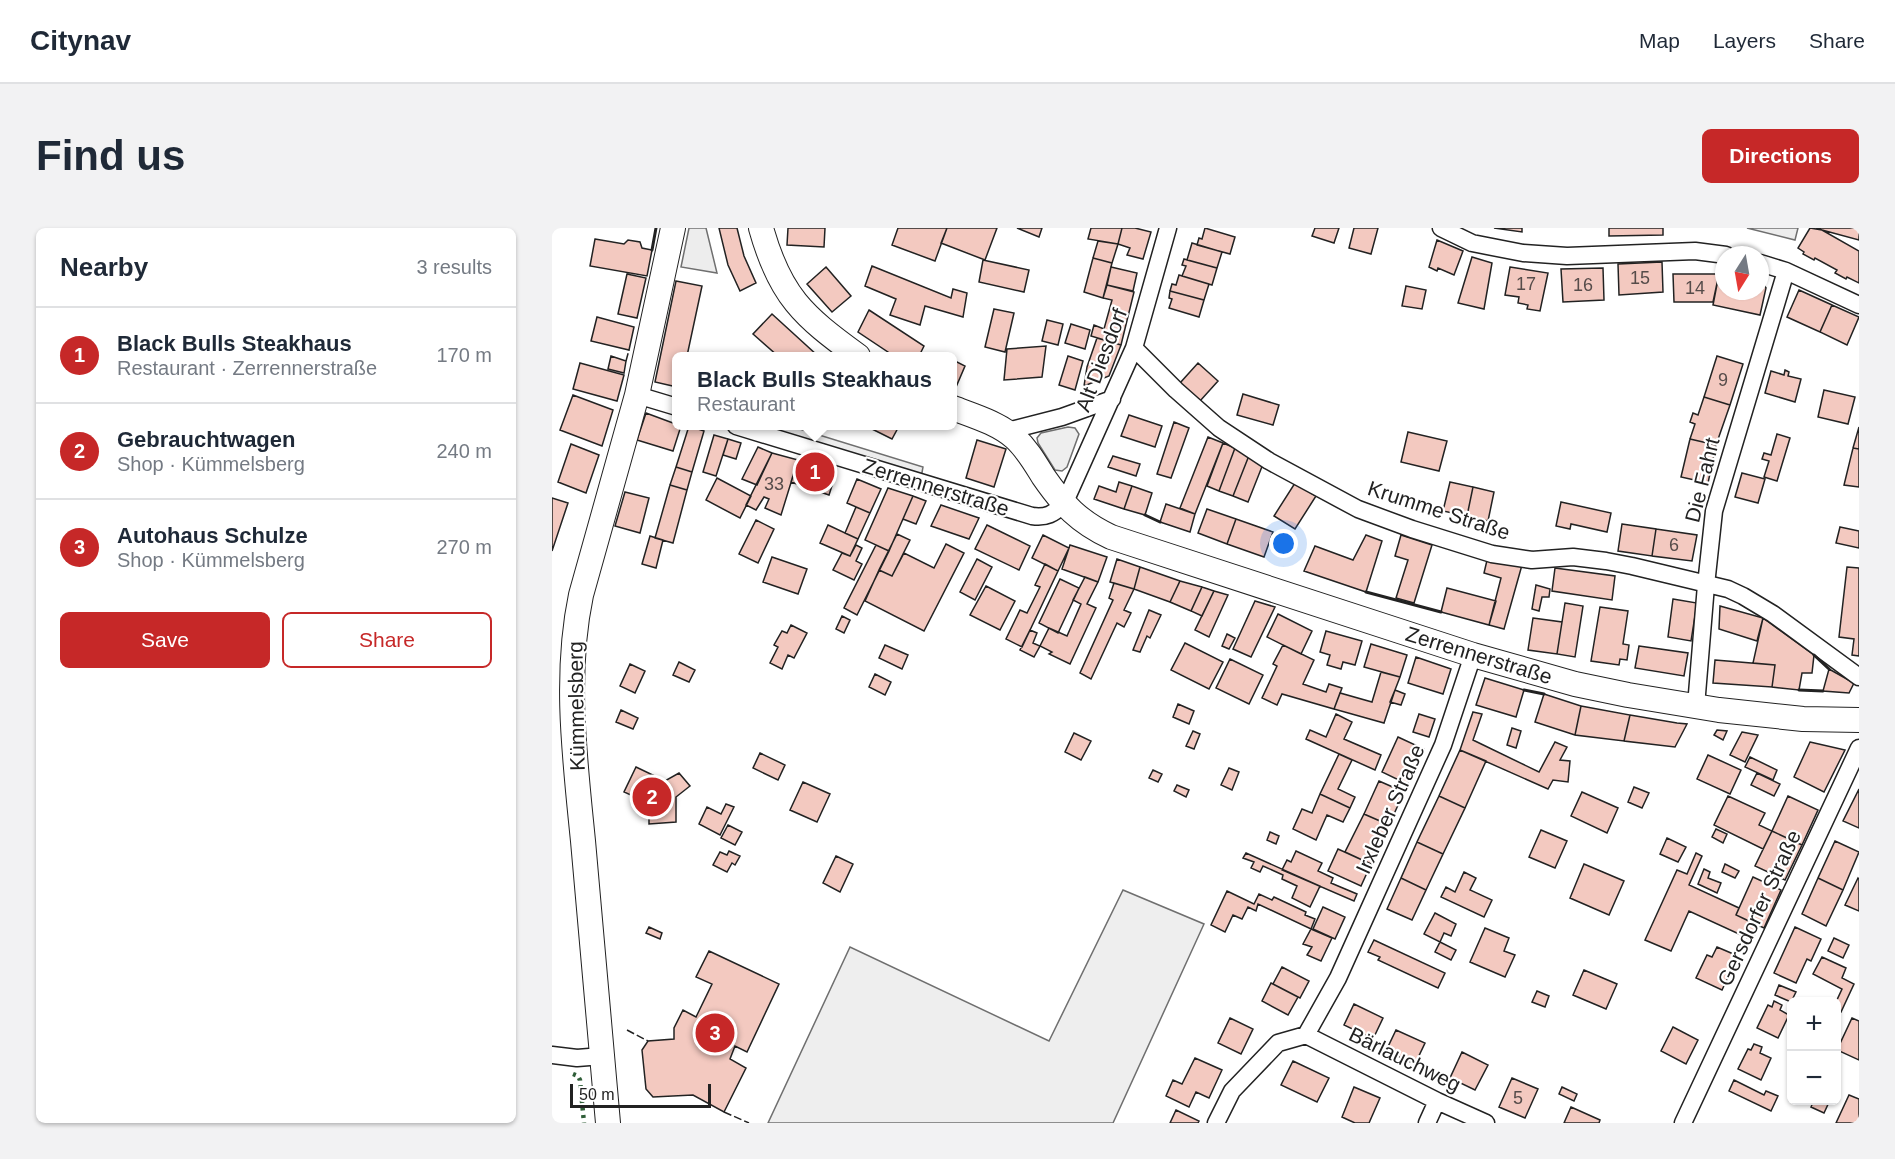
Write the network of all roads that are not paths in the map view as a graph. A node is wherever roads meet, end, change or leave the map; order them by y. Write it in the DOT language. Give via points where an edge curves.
graph roads {
  1 [pos="673,228"];
  2 [pos="761,228"];
  3 [pos="1168,228"];
  4 [pos="1441,228"];
  5 [pos="1715,254"];
  6 [pos="1769,265"];
  7 [pos="1786,271"];
  8 [pos="1859,305"];
  9 [pos="1134,348"];
  10 [pos="852,352"];
  11 [pos="637,396"];
  12 [pos="1112,399"];
  13 [pos="672,406"];
  14 [pos="957,410"];
  15 [pos="749,430"];
  16 [pos="1007,431"];
  17 [pos="1064,504"];
  18 [pos="1706,585"];
  19 [pos="1473,655"];
  20 [pos="1859,677"];
  21 [pos="1696,706"];
  22 [pos="1859,720"];
  23 [pos="1859,748"];
  24 [pos="1306,1035"];
  25 [pos="552,1055"];
  26 [pos="602,1056"];
  27 [pos="1437,1101"];
  28 [pos="608,1123"];
  29 [pos="1216,1123"];
  30 [pos="1427,1123"];
  31 [pos="1486,1123"];
  32 [pos="1683,1123"];
  1 -- 11 [label="main road, Kümmelsberg"];
  2 -- 10 [label="main road" via="773,265 797,306"];
  3 -- 9 [label="street, Alt Diesdorf"];
  4 -- 5 [label="street" via="1472,243 1523,253"];
  6 -- 7 [label="street"];
  7 -- 8 [label="street"];
  7 -- 18 [label="street, Die Fahrt" via="1714,511"];
  9 -- 12 [label="street, Alt Diesdorf"];
  9 -- 18 [label="street, Krumme Straße" via="1232,437 1367,513 1492,554 1532,560 1573,557 1606,561"];
  11 -- 13 [label="street"];
  11 -- 26 [label="main road, Kümmelsberg" via="581,595 572,666 575,752"];
  12 -- 16 [label="street"];
  12 -- 17 [label="street, Alt Diesdorf"];
  14 -- 16 [label="main road"];
  15 -- 17 [label="street, Zerrennerstraße" via="1032,516 1051,515"];
  16 -- 17 [label="main road, Zerrennerstraße" via="1027,451"];
  17 -- 19 [label="main road, Zerrennerstraße" via="1111,537"];
  18 -- 20 [label="street, Krumme Straße" via="1732,591 1757,604"];
  18 -- 21 [label="street, Die Fahrt"];
  19 -- 21 [label="main road, Zerrennerstraße" via="1575,684"];
  19 -- 24 [label="street, Irxleber Straße" via="1443,745 1338,978"];
  21 -- 22 [label="main road, Zerrennerstraße" via="1803,719"];
  23 -- 32 [label="street, Gersdorfer Straße"];
  24 -- 27 [label="street, Bärlauchweg"];
  24 -- 29 [label="street" via="1278,1043 1232,1091"];
  25 -- 26 [label="street"];
  26 -- 28 [label="main road, Kümmelsberg"];
  27 -- 30 [label="street"];
  27 -- 31 [label="street, Bärlauchweg"];
}
